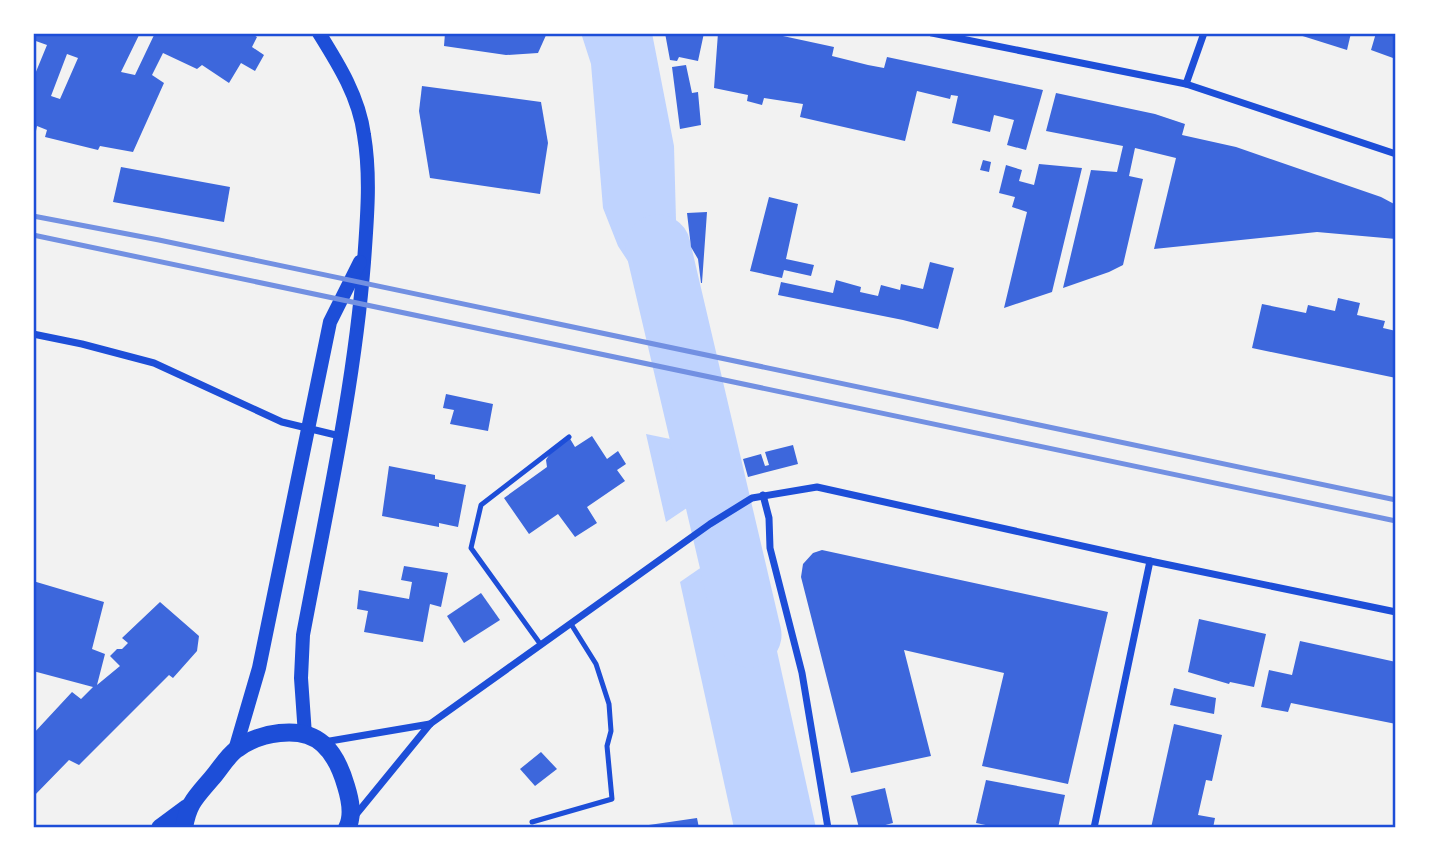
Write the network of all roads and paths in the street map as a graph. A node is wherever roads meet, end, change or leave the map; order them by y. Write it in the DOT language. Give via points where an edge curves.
graph roads {
  1 [pos="319,33"];
  2 [pos="932,33"];
  3 [pos="1204,33"];
  4 [pos="1186,84"];
  5 [pos="1396,153"];
  6 [pos="364,254"];
  7 [pos="33,334"];
  8 [pos="308,430"];
  9 [pos="340,436"];
  10 [pos="569,438"];
  11 [pos="763,495"];
  12 [pos="1150,561"];
  13 [pos="1396,612"];
  14 [pos="571,624"];
  15 [pos="541,645"];
  16 [pos="430,724"];
  17 [pos="305,734"];
  18 [pos="322,743"];
  19 [pos="235,750"];
  20 [pos="187,808"];
  21 [pos="532,821"];
  22 [pos="348,826"];
  23 [pos="160,828"];
  24 [pos="184,828"];
  25 [pos="828,828"];
  26 [pos="1094,828"];
  1 -- 6 [label="main road" via="354,95 364,133 369,187"];
  2 -- 4 [label="street"];
  3 -- 4 [label="street"];
  4 -- 5 [label="street"];
  6 -- 8 [label="main road" via="330,322"];
  6 -- 9 [label="main road" via="359,327"];
  7 -- 8 [label="street" via="154,362"];
  8 -- 9 [label="street"];
  8 -- 19 [label="main road" via="258,668"];
  9 -- 17 [label="main road" via="303,635"];
  10 -- 15 [label="lane" via="481,505 471,548"];
  11 -- 12 [label="street" via="817,487"];
  11 -- 14 [label="street" via="710,524"];
  11 -- 25 [label="street" via="770,548 803,673"];
  12 -- 13 [label="street"];
  12 -- 26 [label="street"];
  14 -- 15 [label="street"];
  14 -- 21 [label="lane" via="596,664 609,704 612,799"];
  15 -- 16 [label="street"];
  16 -- 18 [label="street"];
  16 -- 22 [label="street"];
  17 -- 18 [label="main road"];
  17 -- 19 [label="main road" via="270,735"];
  18 -- 22 [label="main road" via="334,758 351,801"];
  19 -- 20 [label="main road"];
  20 -- 23 [label="main road"];
  20 -- 24 [label="main road"];
}
